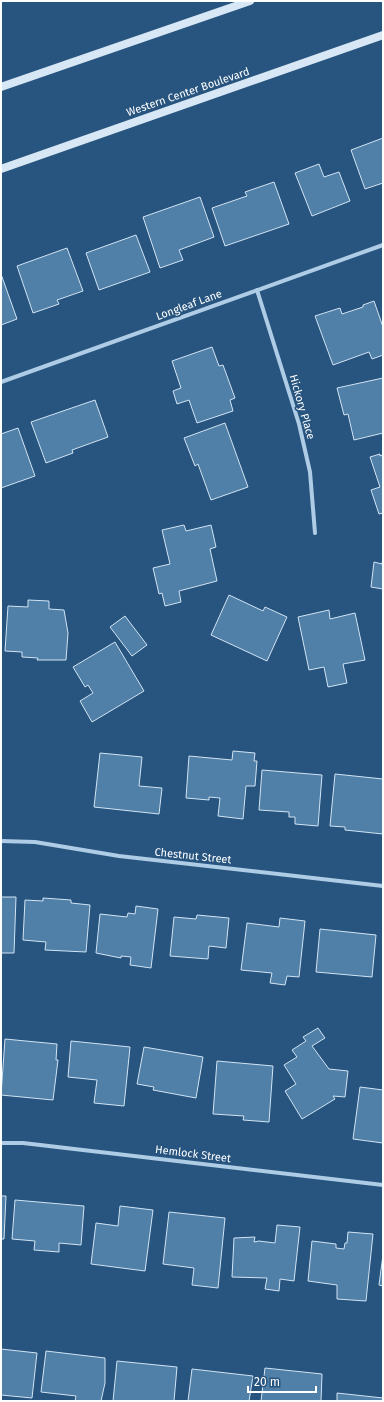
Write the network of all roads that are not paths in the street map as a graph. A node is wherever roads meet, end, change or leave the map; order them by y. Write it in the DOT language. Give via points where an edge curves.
graph roads {
  1 [pos="250,1"];
  2 [pos="383,35"];
  3 [pos="1,87"];
  4 [pos="1,169"];
  5 [pos="383,245"];
  6 [pos="257,290"];
  7 [pos="1,382"];
  8 [pos="315,532"];
  9 [pos="1,841"];
  10 [pos="383,886"];
  11 [pos="1,1143"];
  12 [pos="383,1185"];
  1 -- 3 [label="main road"];
  2 -- 4 [label="main road, Western Center Boulevard"];
  5 -- 6 [label="street, Longleaf Lane"];
  6 -- 7 [label="street, Longleaf Lane"];
  6 -- 8 [label="street, Hickory Place" via="299,424 310,472"];
  9 -- 10 [label="street, Chestnut Street" via="35,842 119,856"];
  11 -- 12 [label="street, Hemlock Street" via="22,1143"];
}
